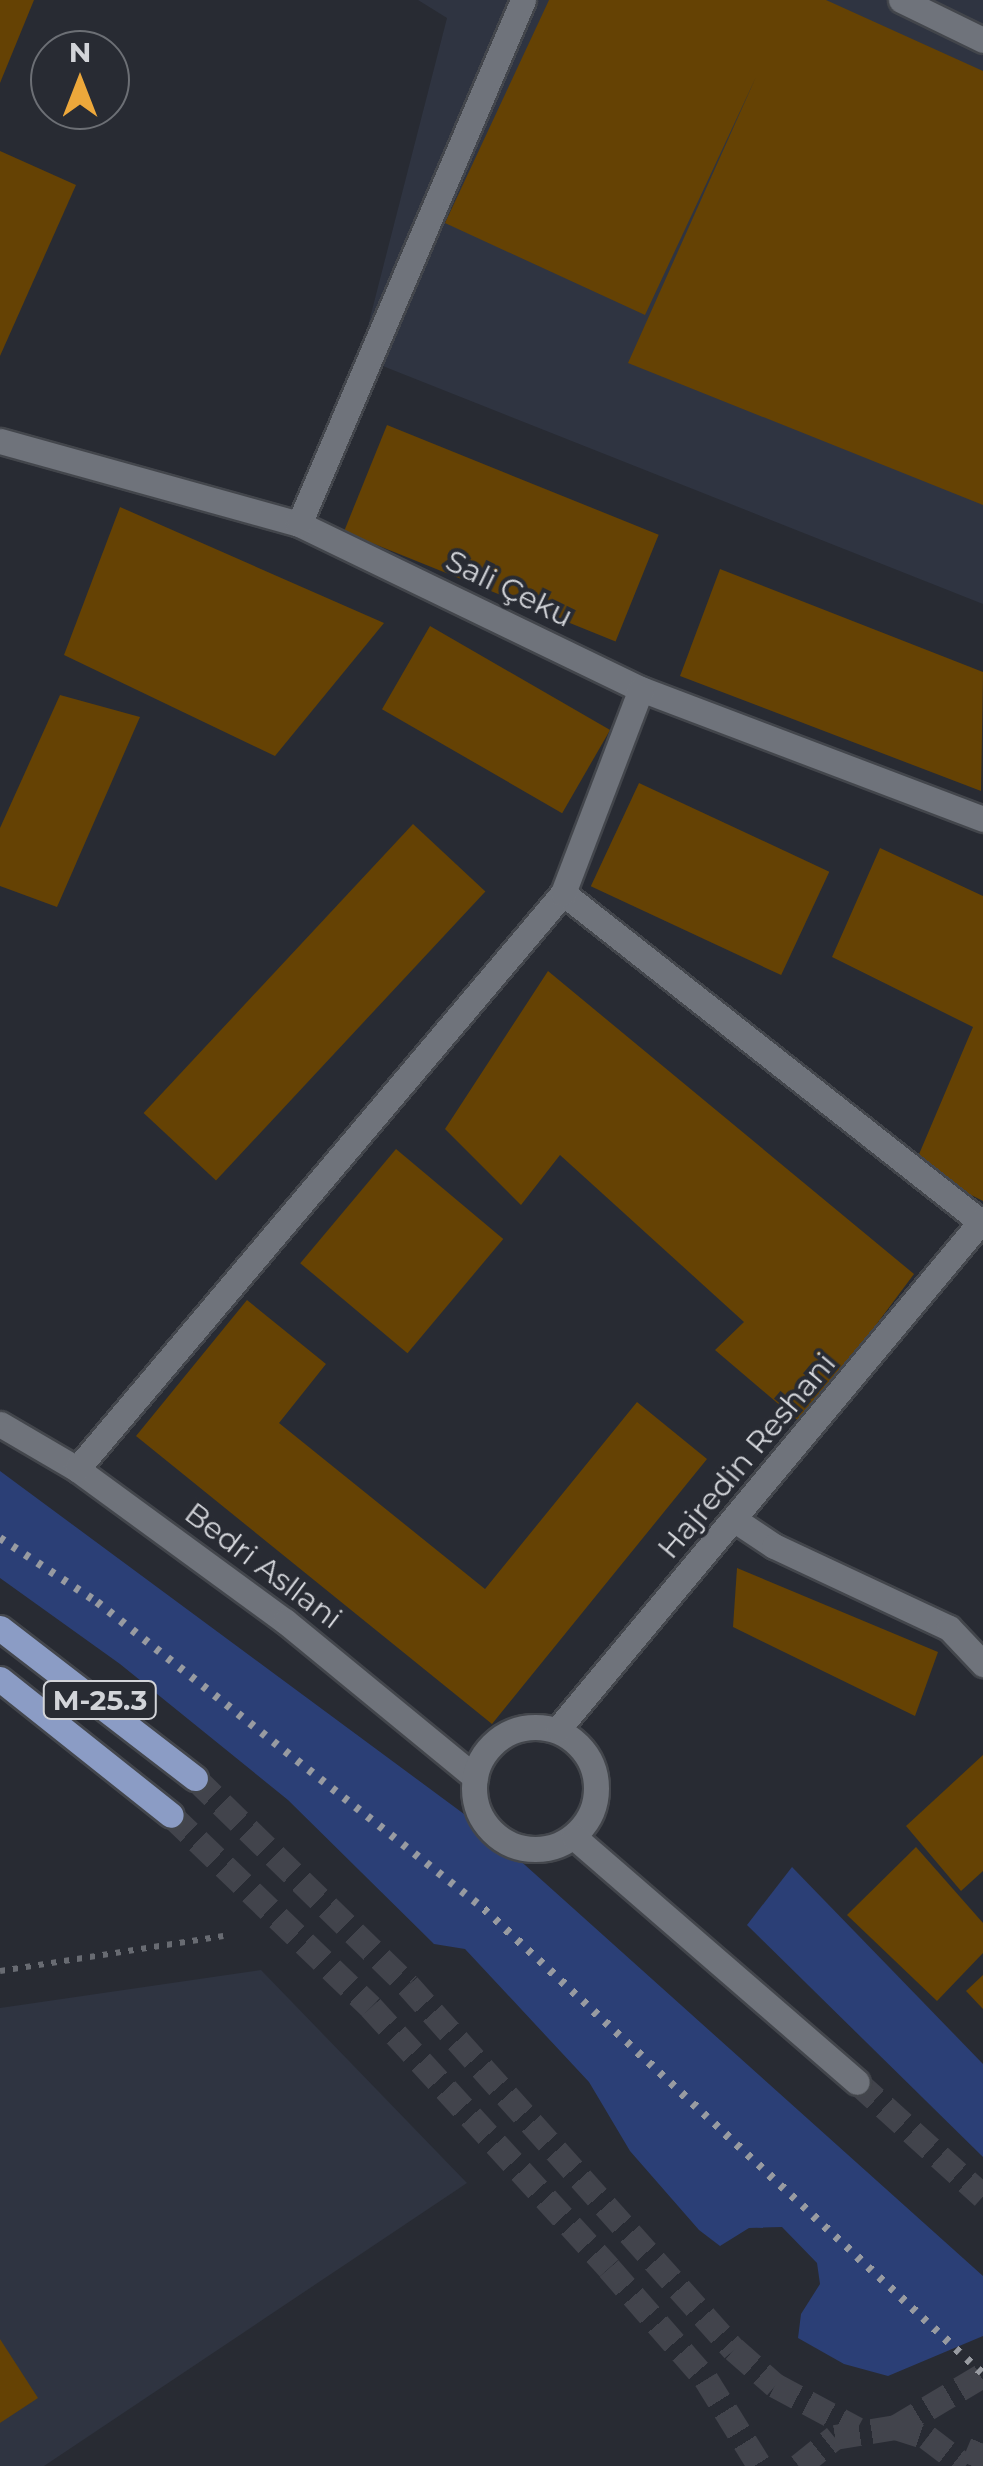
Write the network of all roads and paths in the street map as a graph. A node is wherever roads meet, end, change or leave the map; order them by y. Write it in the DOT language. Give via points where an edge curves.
graph roads {
  1 [pos="522,0"];
  2 [pos="901,0"];
  3 [pos="983,40"];
  4 [pos="0,442"];
  5 [pos="299,524"];
  6 [pos="641,689"];
  7 [pos="983,818"];
  8 [pos="563,893"];
  9 [pos="982,1220"];
  10 [pos="0,1424"];
  11 [pos="76,1469"];
  12 [pos="735,1520"];
  13 [pos="0,1628"];
  14 [pos="983,1664"];
  15 [pos="0,1680"];
  16 [pos="558,1729"];
  17 [pos="474,1777"];
  18 [pos="195,1778"];
  19 [pos="171,1815"];
  20 [pos="574,1837"];
  21 [pos="223,1936"];
  22 [pos="0,1971"];
  23 [pos="857,2082"];
  1 -- 5 [label="street"];
  2 -- 3 [label="street"];
  4 -- 5 [label="street, Sali Çeku"];
  5 -- 6 [label="street, Sali Çeku"];
  6 -- 7 [label="street, Sali Çeku"];
  6 -- 8 [label="street"];
  8 -- 9 [label="street, Hajredin Reshani"];
  8 -- 11 [label="street"];
  9 -- 12 [label="street, Hajredin Reshani"];
  10 -- 11 [label="street, Bedri Asllani"];
  11 -- 17 [label="street, Bedri Asllani" via="285,1620"];
  12 -- 14 [label="street" via="774,1546 949,1628"];
  12 -- 16 [label="street, Hajredin Reshani"];
  13 -- 18 [label="main road, M-25.3"];
  15 -- 19 [label="main road, M-25.3"];
  16 -- 17 [label="street" via="513,1731 488,1750"];
  16 -- 20 [label="street" via="589,1757 596,1778 596,1800"];
  17 -- 20 [label="street" via="481,1818 513,1846 534,1850"];
  20 -- 23 [label="street"];
  21 -- 22 [label="path"];
}
